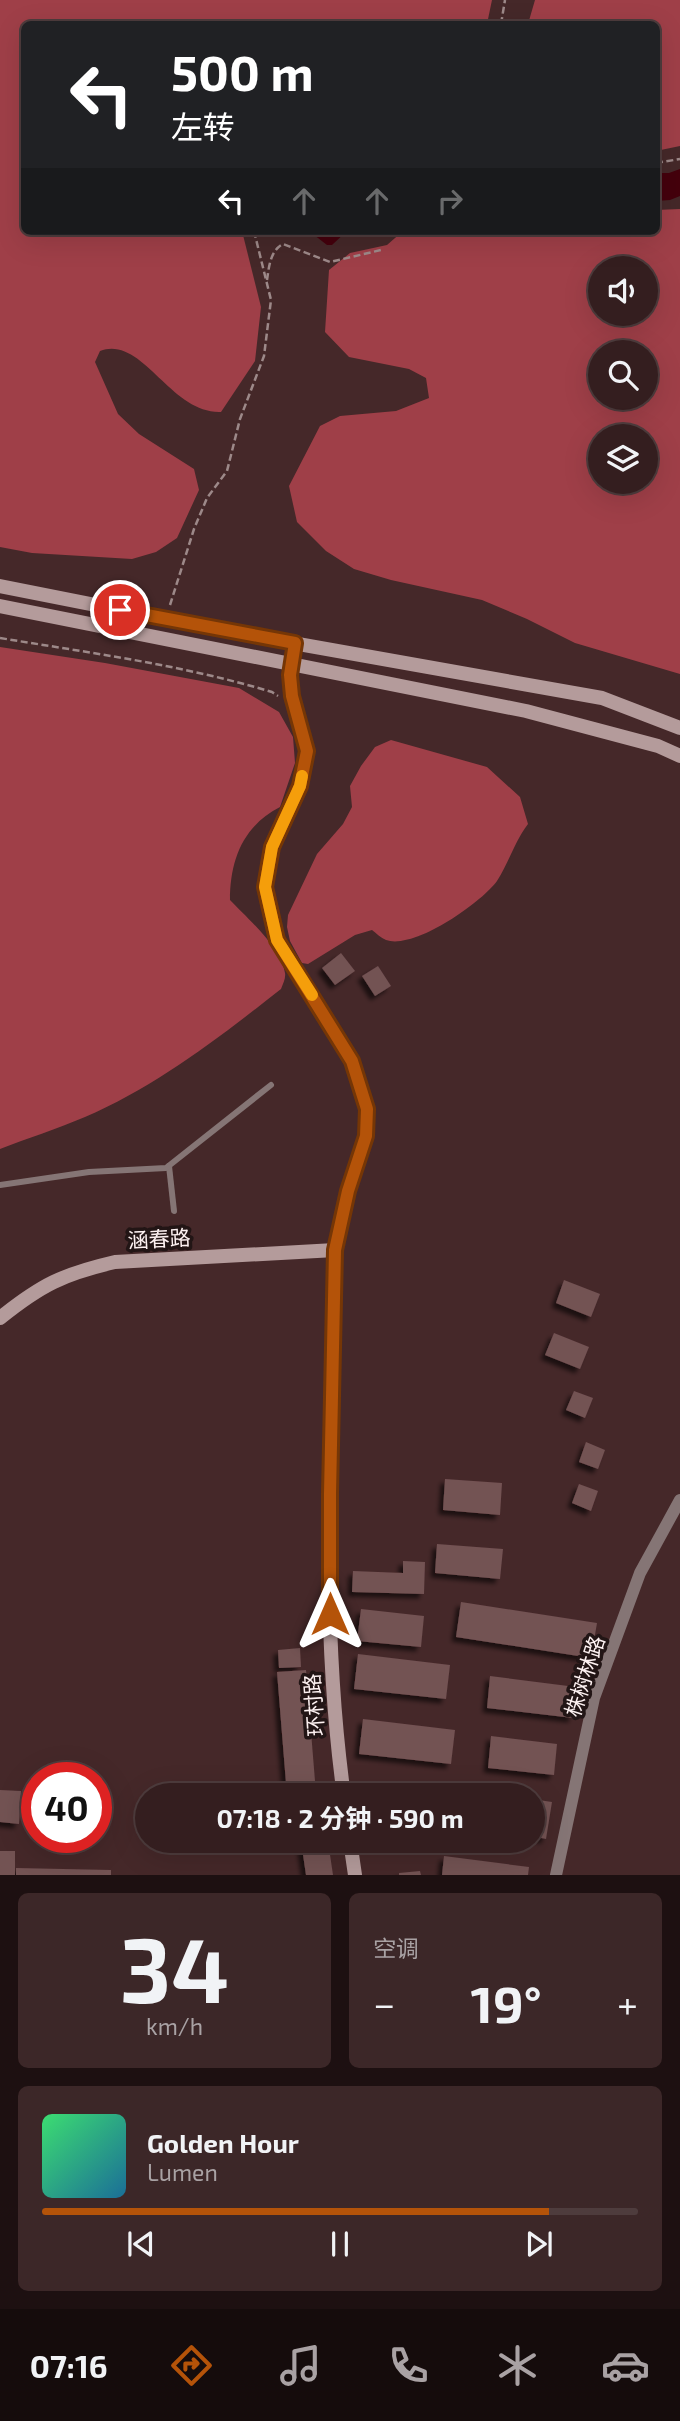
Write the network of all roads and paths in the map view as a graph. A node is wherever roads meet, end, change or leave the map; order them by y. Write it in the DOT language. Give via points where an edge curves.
graph roads {
  1 [pos="505,0"];
  2 [pos="502,21"];
  3 [pos="680,159"];
  4 [pos="660,162"];
  5 [pos="255,235"];
  6 [pos="381,250"];
  7 [pos="267,284"];
  8 [pos="0,586"];
  9 [pos="0,606"];
  10 [pos="168,619"];
  11 [pos="0,638"];
  12 [pos="295,643"];
  13 [pos="290,664"];
  14 [pos="299,719"];
  15 [pos="680,728"];
  16 [pos="680,756"];
  17 [pos="271,1085"];
  18 [pos="169,1166"];
  19 [pos="0,1185"];
  20 [pos="174,1211"];
  21 [pos="335,1250"];
  22 [pos="0,1318"];
  23 [pos="680,1500"];
  24 [pos="342,1783"];
  25 [pos="352,1853"];
  26 [pos="355,1875"];
  27 [pos="556,1875"];
  1 -- 2 [label="path"];
  3 -- 4 [label="path"];
  5 -- 7 [label="path"];
  6 -- 7 [label="path" via="330,262 283,244 272,256"];
  7 -- 10 [label="path" via="271,300 264,356 240,419 227,471 207,498 194,529 171,596"];
  8 -- 10 [label="main road"];
  9 -- 13 [label="main road"];
  10 -- 12 [label="main road"];
  11 -- 14 [label="path" via="226,678 272,692"];
  12 -- 13 [label="street, 环村路"];
  12 -- 15 [label="main road" via="602,698"];
  13 -- 14 [label="street, 环村路"];
  13 -- 16 [label="main road" via="526,711"];
  14 -- 21 [label="street, 环村路" via="307,751 300,786 272,847 265,887 277,940 352,1061 367,1109 366,1136"];
  17 -- 18 [label="lane"];
  18 -- 19 [label="lane"];
  18 -- 20 [label="lane"];
  21 -- 22 [label="main road, 涵春路" via="115,1262 51,1281"];
  21 -- 24 [label="main road, 环村路" via="330,1638"];
  23 -- 27 [label="street, 株树林路" via="640,1573 594,1698"];
  25 -- 26 [label="main road"];
}
